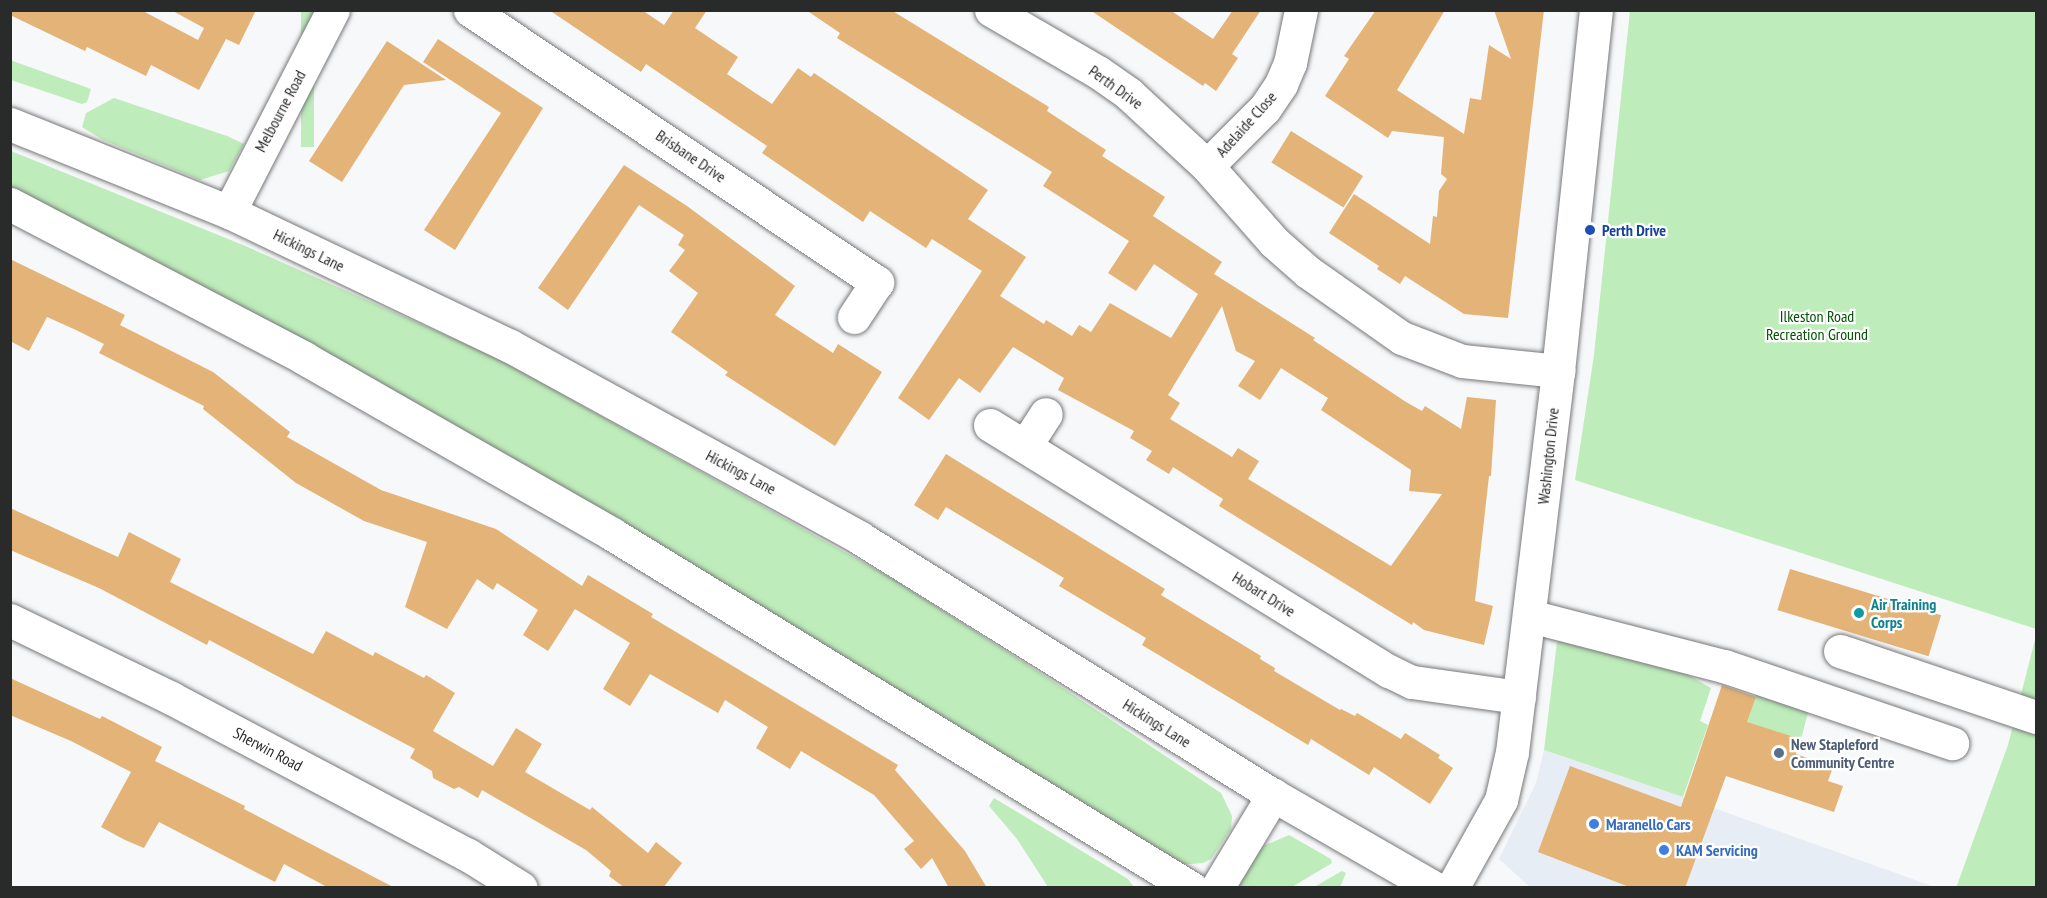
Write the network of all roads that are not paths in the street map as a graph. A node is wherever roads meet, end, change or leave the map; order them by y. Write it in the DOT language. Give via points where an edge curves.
graph roads {
  1 [pos="333,10"];
  2 [pos="470,10"];
  3 [pos="991,10"];
  4 [pos="1301,10"];
  5 [pos="1596,10"];
  6 [pos="10,124"];
  7 [pos="1208,166"];
  8 [pos="10,204"];
  9 [pos="229,212"];
  10 [pos="854,317"];
  11 [pos="1558,371"];
  12 [pos="1046,414"];
  13 [pos="990,425"];
  14 [pos="1025,446"];
  15 [pos="1530,616"];
  16 [pos="10,620"];
  17 [pos="1840,651"];
  18 [pos="1519,697"];
  19 [pos="2037,717"];
  20 [pos="1952,743"];
  21 [pos="1273,795"];
  22 [pos="521,888"];
  23 [pos="1191,888"];
  24 [pos="1217,888"];
  25 [pos="1436,888"];
  26 [pos="1452,888"];
  1 -- 9 [label="street, Melbourne Road"];
  2 -- 10 [label="street, Brisbane Drive" via="876,282"];
  3 -- 7 [label="street, Perth Drive" via="1129,94"];
  4 -- 7 [label="street, Adelaide Close" via="1290,63 1281,84 1265,108"];
  5 -- 11 [label="street, Washington Drive"];
  6 -- 9 [label="street, Hickings Lane"];
  7 -- 11 [label="street, Perth Drive" via="1274,242 1308,272 1402,339 1462,361"];
  8 -- 23 [label="street" via="304,358 582,517"];
  9 -- 21 [label="street, Hickings Lane" via="510,346 804,506"];
  11 -- 15 [label="street, Washington Drive"];
  12 -- 14 [label="street"];
  13 -- 14 [label="street, Hobart Drive"];
  14 -- 18 [label="street, Hobart Drive" via="1389,671 1412,682"];
  15 -- 18 [label="street, Washington Drive"];
  15 -- 20 [label="street" via="1724,666"];
  16 -- 22 [label="street, Sherwin Road" via="171,698 458,849"];
  17 -- 19 [label="street"];
  18 -- 26 [label="street, Washington Drive" via="1501,800"];
  21 -- 24 [label="street"];
  21 -- 25 [label="street, Hickings Lane"];
}
